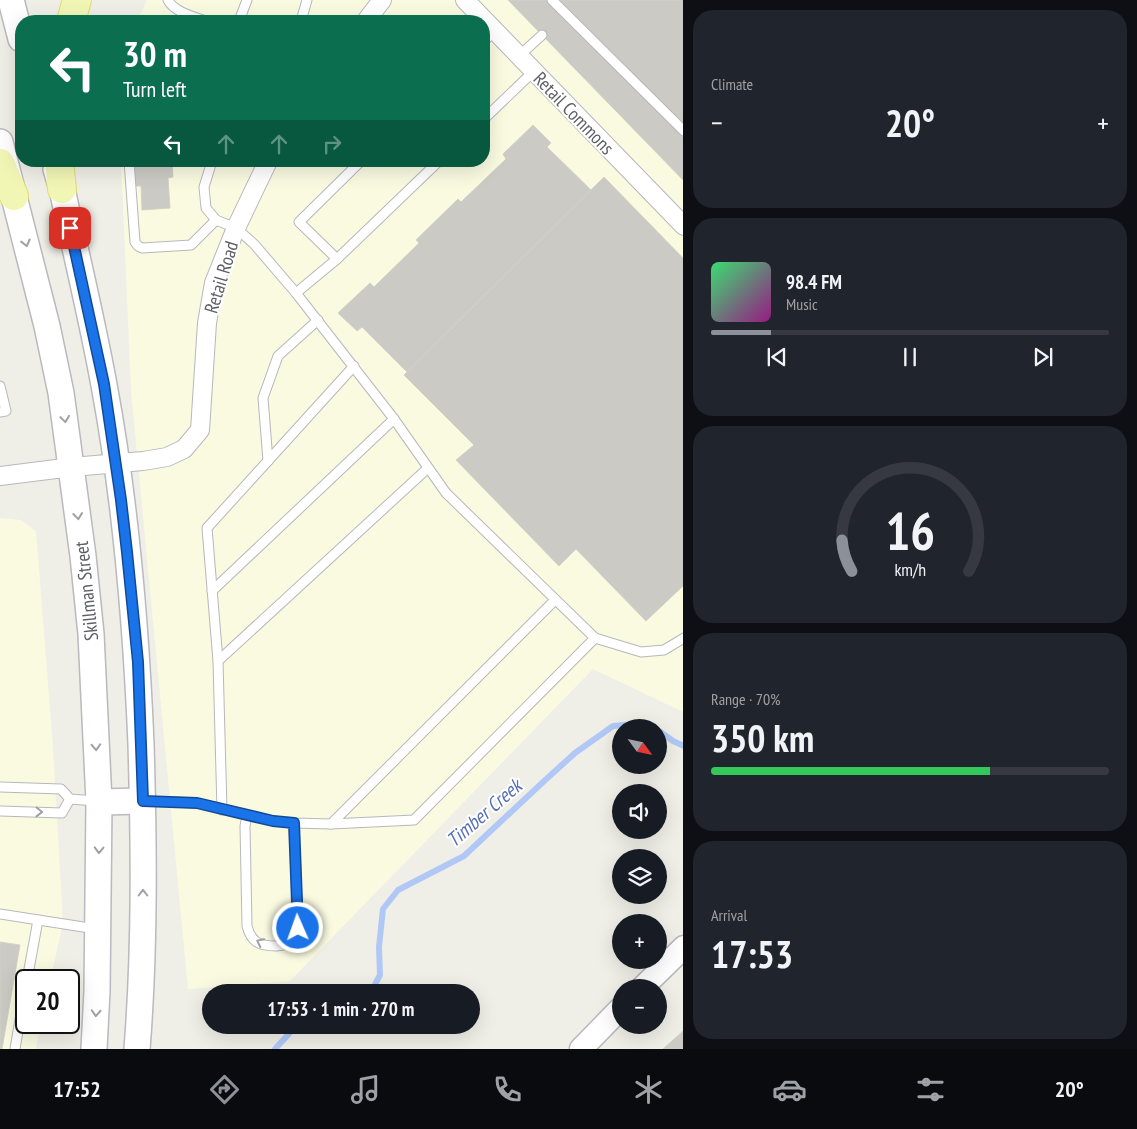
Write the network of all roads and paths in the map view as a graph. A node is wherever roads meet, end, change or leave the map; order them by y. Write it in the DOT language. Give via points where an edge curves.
graph roads {
  1 [pos="11,0"];
  2 [pos="77,0"];
  3 [pos="168,0"];
  4 [pos="247,0"];
  5 [pos="307,0"];
  6 [pos="382,0"];
  7 [pos="465,0"];
  8 [pos="552,0"];
  9 [pos="73,15"];
  10 [pos="190,15"];
  11 [pos="241,15"];
  12 [pos="303,15"];
  13 [pos="371,15"];
  14 [pos="475,15"];
  15 [pos="15,16"];
  16 [pos="542,35"];
  17 [pos="490,37"];
  18 [pos="519,56"];
  19 [pos="534,71"];
  20 [pos="490,113"];
  21 [pos="683,131"];
  22 [pos="0,142"];
  23 [pos="0,164"];
  24 [pos="56,167"];
  25 [pos="60,167"];
  26 [pos="129,167"];
  27 [pos="210,167"];
  28 [pos="265,167"];
  29 [pos="355,167"];
  30 [pos="433,167"];
  31 [pos="62,189"];
  32 [pos="14,196"];
  33 [pos="216,220"];
  34 [pos="683,226"];
  35 [pos="236,228"];
  36 [pos="337,259"];
  37 [pos="296,292"];
  38 [pos="318,320"];
  39 [pos="354,366"];
  40 [pos="0,386"];
  41 [pos="0,412"];
  42 [pos="394,419"];
  43 [pos="268,461"];
  44 [pos="116,463"];
  45 [pos="72,467"];
  46 [pos="428,468"];
  47 [pos="0,476"];
  48 [pos="212,591"];
  49 [pos="555,600"];
  50 [pos="595,638"];
  51 [pos="683,638"];
  52 [pos="218,661"];
  53 [pos="0,787"];
  54 [pos="70,799"];
  55 [pos="143,801"];
  56 [pos="99,802"];
  57 [pos="222,810"];
  58 [pos="0,811"];
  59 [pos="247,816"];
  60 [pos="294,823"];
  61 [pos="331,824"];
  62 [pos="0,914"];
  63 [pos="38,920"];
  64 [pos="97,930"];
  65 [pos="683,947"];
  66 [pos="29,969"];
  67 [pos="651,979"];
  68 [pos="612,1017"];
  69 [pos="17,1034"];
  70 [pos="14,1049"];
  71 [pos="94,1049"];
  72 [pos="137,1049"];
  73 [pos="581,1049"];
  1 -- 15 [label="main road"];
  2 -- 9 [label="main road"];
  3 -- 10 [label="lane"];
  4 -- 11 [label="lane"];
  5 -- 12 [label="lane"];
  6 -- 13 [label="street"];
  7 -- 14 [label="street, Retail Commons"];
  8 -- 21 [label="lane"];
  16 -- 18 [label="lane"];
  17 -- 18 [label="street, Retail Commons"];
  18 -- 19 [label="street, Retail Commons"];
  19 -- 20 [label="lane"];
  19 -- 34 [label="street, Retail Commons"];
  22 -- 32 [label="main road, Skillman Street"];
  23 -- 32 [label="main road"];
  24 -- 31 [label="main road"];
  25 -- 31 [label="main road"];
  26 -- 33 [label="lane" via="135,242 138,246 191,245"];
  27 -- 33 [label="lane" via="204,187 206,208"];
  28 -- 35 [label="street, Retail Road"];
  29 -- 36 [label="lane" via="299,222"];
  30 -- 36 [label="lane"];
  31 -- 44 [label="main road" via="104,384"];
  32 -- 45 [label="main road, Skillman Street, one-way" via="47,326"];
  33 -- 35 [label="lane"];
  35 -- 37 [label="lane"];
  35 -- 44 [label="street, Retail Road" via="214,283 207,323 200,430 184,449 167,457"];
  36 -- 37 [label="lane"];
  37 -- 38 [label="lane"];
  38 -- 39 [label="lane"];
  38 -- 43 [label="lane" via="278,356 263,398"];
  39 -- 42 [label="lane"];
  39 -- 43 [label="lane"];
  40 -- 41 [label="lane" via="6,411"];
  42 -- 46 [label="lane"];
  42 -- 48 [label="lane"];
  43 -- 48 [label="lane" via="206,528"];
  44 -- 45 [label="street"];
  44 -- 55 [label="main road" via="138,662"];
  45 -- 47 [label="street"];
  45 -- 56 [label="main road, Skillman Street, one-way" via="91,634"];
  46 -- 49 [label="lane" via="446,493"];
  46 -- 52 [label="lane"];
  48 -- 52 [label="lane"];
  49 -- 50 [label="lane"];
  49 -- 61 [label="lane"];
  50 -- 51 [label="lane" via="641,652 664,650"];
  50 -- 61 [label="lane" via="414,820"];
  52 -- 57 [label="lane"];
  53 -- 54 [label="lane" via="61,789"];
  54 -- 56 [label="lane"];
  58 -- 54 [label="lane, one-way" via="62,813"];
  55 -- 56 [label="main road"];
  55 -- 57 [label="lane" via="197,803"];
  72 -- 55 [label="main road, one-way" via="143,941"];
  56 -- 64 [label="main road, Skillman Street, one-way"];
  57 -- 59 [label="lane"];
  59 -- 60 [label="lane"];
  60 -- 59 [label="lane, one-way" via="298,928 291,942 265,946 254,940 247,926"];
  60 -- 61 [label="lane"];
  62 -- 63 [label="lane"];
  63 -- 64 [label="lane"];
  63 -- 66 [label="lane"];
  64 -- 71 [label="main road, Skillman Street, one-way"];
  65 -- 67 [label="street"];
  68 -- 73 [label="street"];
  69 -- 70 [label="lane"];
}
